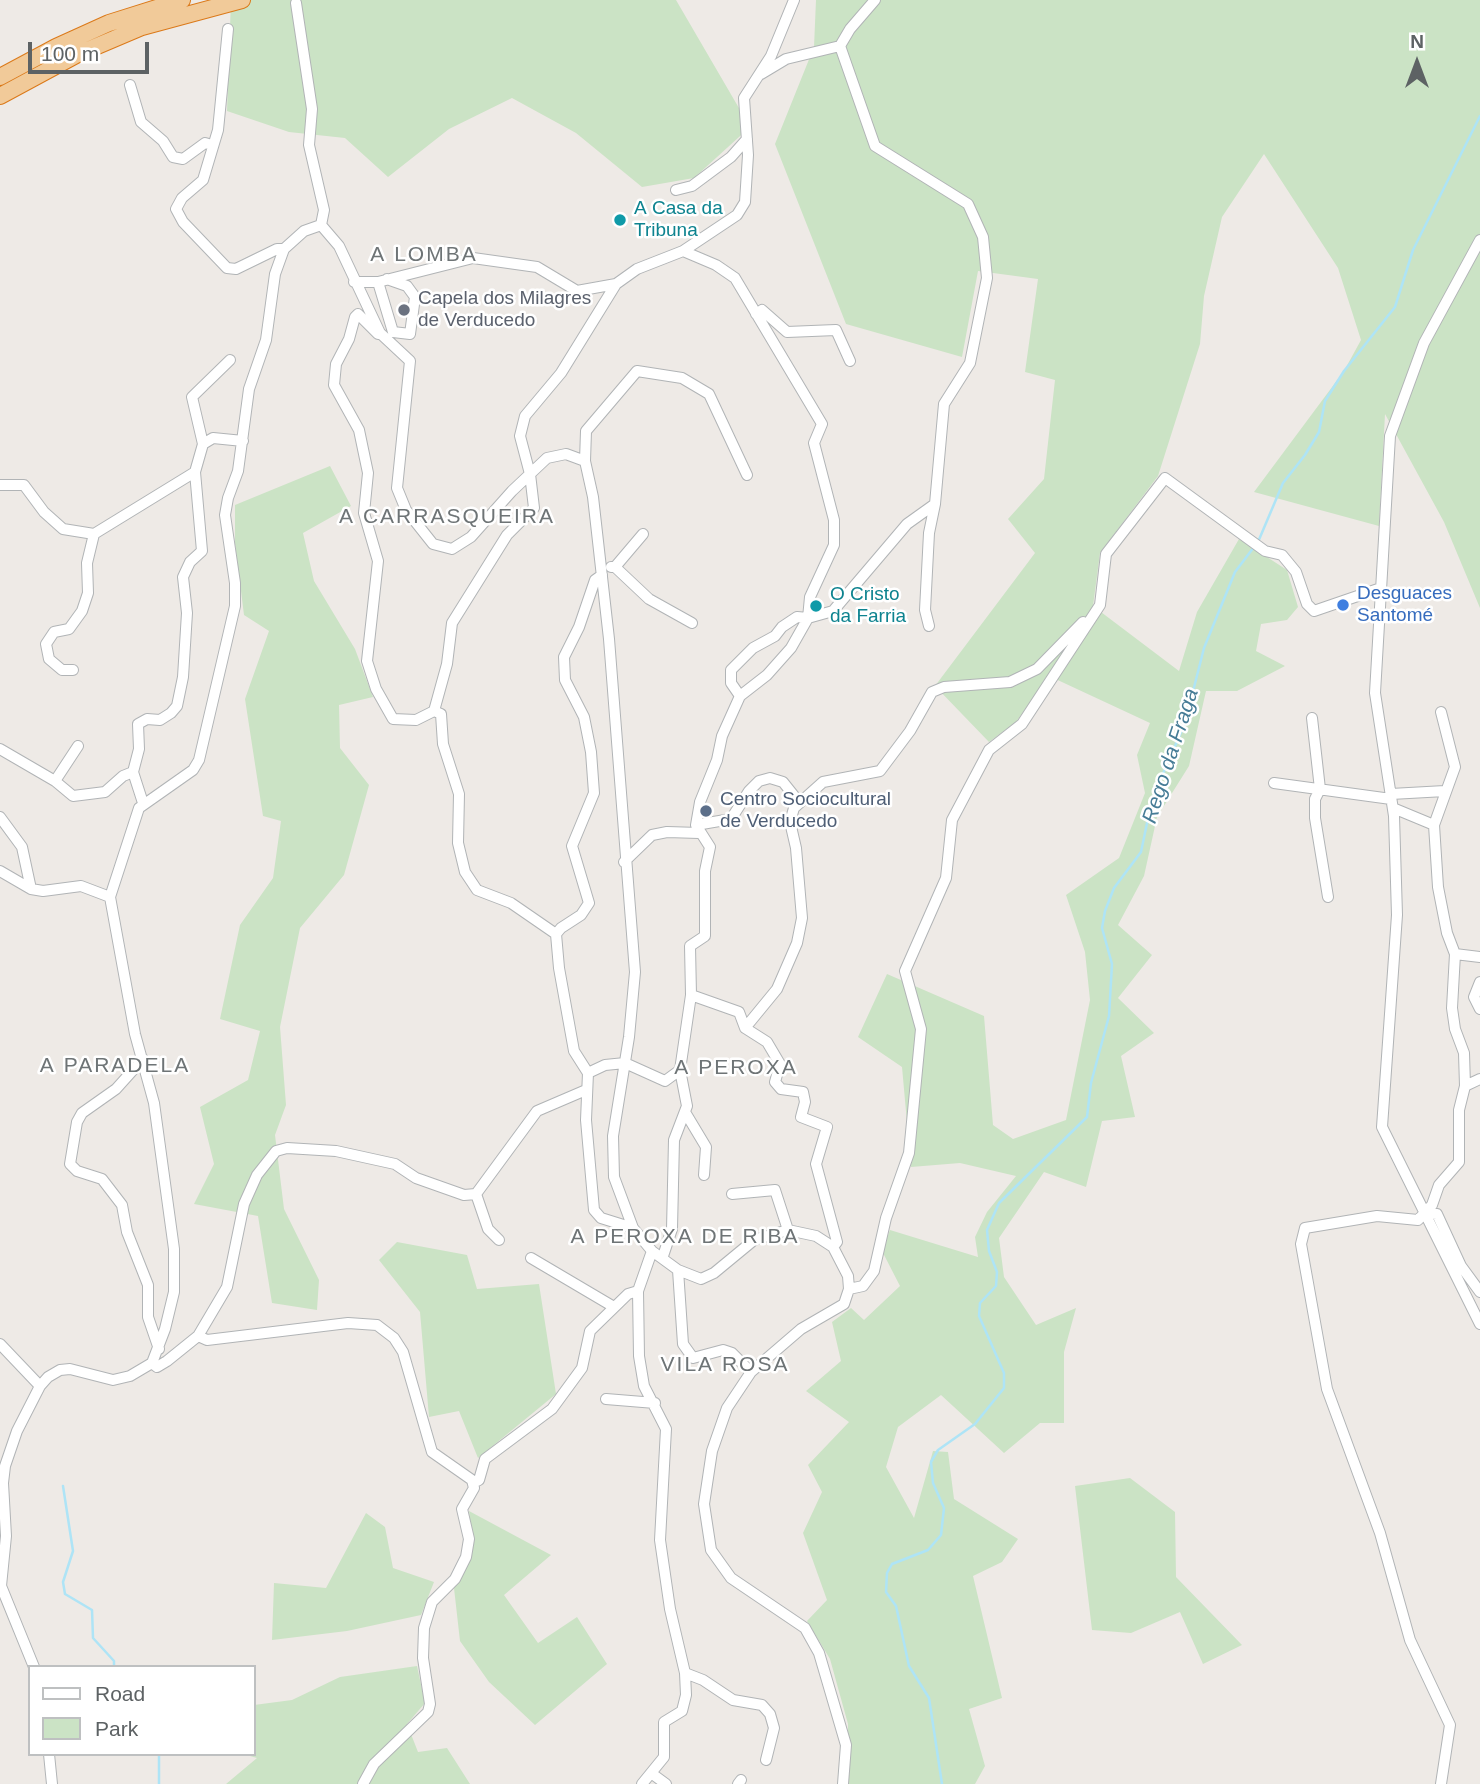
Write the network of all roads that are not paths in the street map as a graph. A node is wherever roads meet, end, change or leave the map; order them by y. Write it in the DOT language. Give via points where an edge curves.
graph roads {
  1 [pos="182,0"];
  2 [pos="242,0"];
  3 [pos="794,0"];
  4 [pos="875,0"];
  5 [pos="296,3"];
  6 [pos="228,29"];
  7 [pos="840,46"];
  8 [pos="759,75"];
  9 [pos="0,77"];
  10 [pos="130,85"];
  11 [pos="0,96"];
  12 [pos="747,139"];
  13 [pos="212,145"];
  14 [pos="676,190"];
  15 [pos="321,225"];
  16 [pos="1480,240"];
  17 [pos="284,249"];
  18 [pos="683,251"];
  19 [pos="382,281"];
  20 [pos="354,282"];
  21 [pos="616,284"];
  22 [pos="756,314"];
  23 [pos="380,333"];
  24 [pos="230,360"];
  25 [pos="850,361"];
  26 [pos="243,441"];
  27 [pos="203,444"];
  28 [pos="585,461"];
  29 [pos="195,472"];
  30 [pos="530,474"];
  31 [pos="747,475"];
  32 [pos="0,485"];
  33 [pos="935,504"];
  34 [pos="94,534"];
  35 [pos="643,534"];
  36 [pos="615,567"];
  37 [pos="601,571"];
  38 [pos="1381,588"];
  39 [pos="1100,605"];
  40 [pos="808,618"];
  41 [pos="692,623"];
  42 [pos="929,626"];
  43 [pos="74,670"];
  44 [pos="740,696"];
  45 [pos="434,711"];
  46 [pos="1441,712"];
  47 [pos="1312,718"];
  48 [pos="78,746"];
  49 [pos="0,750"];
  50 [pos="133,772"];
  51 [pos="55,781"];
  52 [pos="1274,783"];
  53 [pos="1320,789"];
  54 [pos="1446,791"];
  55 [pos="1391,801"];
  56 [pos="799,802"];
  57 [pos="143,803"];
  58 [pos="0,817"];
  59 [pos="1434,825"];
  60 [pos="697,829"];
  61 [pos="624,862"];
  62 [pos="0,871"];
  63 [pos="31,889"];
  64 [pos="110,897"];
  65 [pos="1328,897"];
  66 [pos="556,934"];
  67 [pos="1455,954"];
  68 [pos="1480,957"];
  69 [pos="1480,982"];
  70 [pos="691,995"];
  71 [pos="1480,1009"];
  72 [pos="745,1028"];
  73 [pos="143,1059"];
  74 [pos="625,1063"];
  75 [pos="680,1070"];
  76 [pos="588,1073"];
  77 [pos="1480,1079"];
  78 [pos="1465,1086"];
  79 [pos="586,1090"];
  80 [pos="685,1112"];
  81 [pos="704,1174"];
  82 [pos="476,1194"];
  83 [pos="733,1194"];
  84 [pos="1425,1213"];
  85 [pos="633,1228"];
  86 [pos="788,1230"];
  87 [pos="499,1240"];
  88 [pos="833,1247"];
  89 [pos="657,1254"];
  90 [pos="531,1258"];
  91 [pos="678,1270"];
  92 [pos="849,1289"];
  93 [pos="638,1291"];
  94 [pos="1480,1292"];
  95 [pos="614,1307"];
  96 [pos="1480,1324"];
  97 [pos="198,1336"];
  98 [pos="0,1345"];
  99 [pos="159,1349"];
  100 [pos="152,1363"];
  101 [pos="751,1372"];
  102 [pos="40,1386"];
  103 [pos="606,1399"];
  104 [pos="655,1403"];
  105 [pos="474,1483"];
  106 [pos="33,1665"];
  107 [pos="685,1673"];
  108 [pos="49,1756"];
  109 [pos="766,1760"];
  110 [pos="651,1773"];
  111 [pos="52,1784"];
  112 [pos="363,1784"];
  113 [pos="642,1784"];
  114 [pos="666,1784"];
  115 [pos="843,1784"];
  116 [pos="1441,1784"];
  1 -- 9 [label="highway" via="109,23"];
  2 -- 11 [label="highway" via="142,27 76,55"];
  3 -- 8 [label="street"];
  4 -- 7 [label="street"];
  5 -- 15 [label="street" via="312,109 309,145 324,210"];
  6 -- 13 [label="street" via="218,130"];
  7 -- 8 [label="street" via="786,59"];
  7 -- 33 [label="street" via="875,146 968,204 983,237 987,278 970,363 944,404"];
  8 -- 12 [label="street" via="744,98"];
  10 -- 13 [label="street" via="141,122 173,157 183,159 205,143"];
  12 -- 14 [label="street" via="692,186"];
  12 -- 18 [label="street" via="746,202 737,215"];
  13 -- 17 [label="street" via="203,180 176,209 183,222 227,268 236,269"];
  15 -- 17 [label="street" via="304,231"];
  15 -- 20 [label="street" via="340,246"];
  16 -- 38 [label="street" via="1424,343 1390,436"];
  17 -- 26 [label="street" via="275,274 266,340 249,389"];
  18 -- 21 [label="street" via="637,269"];
  18 -- 22 [label="street" via="735,278"];
  19 -- 19 [label="street" via="393,332 410,334 415,297 407,286"];
  19 -- 20 [label="street"];
  19 -- 21 [label="street" via="473,258 537,267 577,291"];
  20 -- 23 [label="street"];
  21 -- 30 [label="street" via="561,373 524,416 520,436"];
  22 -- 25 [label="street" via="762,310 788,332 836,330"];
  22 -- 40 [label="street" via="822,424 814,443 834,520 834,545 810,597"];
  23 -- 30 [label="street" via="410,361 397,488 406,510 433,544 452,549 471,537"];
  23 -- 45 [label="street" via="358,314 355,317 336,364 334,385 359,430 368,473 364,513 378,561 367,661 393,719 416,720"];
  24 -- 27 [label="street" via="192,397"];
  26 -- 27 [label="street" via="213,438"];
  26 -- 57 [label="street" via="225,515 235,606 205,744 193,771"];
  27 -- 29 [label="street"];
  28 -- 30 [label="street" via="566,454 547,458"];
  28 -- 31 [label="street" via="586,431 637,371 682,379 709,394"];
  28 -- 37 [label="street"];
  29 -- 34 [label="street"];
  29 -- 50 [label="street" via="202,551 183,577 187,613 183,677 171,713 138,724 139,749"];
  30 -- 45 [label="street" via="534,508 507,535 452,623"];
  32 -- 34 [label="street" via="24,485 63,529"];
  33 -- 40 [label="street" via="907,524 833,611"];
  33 -- 42 [label="street" via="925,610"];
  34 -- 43 [label="street" via="82,611 69,629 54,632 46,644 48,659 62,670"];
  35 -- 36 [label="street"];
  36 -- 37 [label="street"];
  36 -- 41 [label="street" via="649,599"];
  37 -- 61 [label="street"];
  37 -- 66 [label="street" via="564,657 565,680 584,717 590,752 594,793 572,846 589,903"];
  38 -- 39 [label="street" via="1314,611 1296,572 1282,555 1265,551 1165,478 1106,554"];
  38 -- 55 [label="street" via="1375,692"];
  39 -- 56 [label="street" via="1037,668 1010,682 932,692 880,771 823,782"];
  39 -- 92 [label="street" via="1023,724 989,750 952,820 946,878 905,971 921,1029 909,1153 886,1218 874,1271 863,1286"];
  40 -- 44 [label="street" via="783,657"];
  40 -- 44 [label="street" via="797,617 782,626 731,670 731,683"];
  44 -- 60 [label="street" via="700,802"];
  45 -- 66 [label="street" via="441,714 443,744 459,794 458,843 465,872 477,890 511,903"];
  46 -- 54 [label="street" via="1455,767"];
  47 -- 53 [label="street"];
  48 -- 51 [label="street"];
  49 -- 51 [label="street"];
  50 -- 51 [label="street" via="91,796 73,796"];
  50 -- 57 [label="street"];
  52 -- 53 [label="street"];
  53 -- 55 [label="street"];
  53 -- 65 [label="street" via="1315,818"];
  54 -- 55 [label="street"];
  54 -- 59 [label="street"];
  55 -- 59 [label="street"];
  55 -- 84 [label="street" via="1397,915 1382,1127"];
  56 -- 60 [label="street" via="783,782 770,778 749,791 731,819"];
  56 -- 72 [label="street" via="790,822 801,887 797,943 777,989"];
  57 -- 64 [label="street"];
  58 -- 63 [label="street" via="22,847"];
  59 -- 67 [label="street" via="1438,887"];
  60 -- 61 [label="street" via="652,835"];
  60 -- 70 [label="street" via="710,848 705,872 705,936 690,946"];
  61 -- 74 [label="street" via="635,972"];
  62 -- 63 [label="street"];
  63 -- 64 [label="street" via="81,886"];
  64 -- 73 [label="street"];
  66 -- 76 [label="street" via="574,1051"];
  67 -- 68 [label="street"];
  67 -- 78 [label="street" via="1452,1009 1464,1053"];
  69 -- 71 [label="street" via="1474,997"];
  70 -- 72 [label="street" via="739,1012"];
  70 -- 75 [label="street"];
  72 -- 88 [label="street" via="767,1042 780,1065 775,1082 781,1089 803,1092 806,1102 801,1117 827,1127 816,1164 837,1242"];
  73 -- 99 [label="street" via="154,1103 174,1249 174,1292"];
  73 -- 99 [label="street" via="116,1089 82,1113 70,1164 103,1179 122,1205 127,1233 148,1285 148,1317"];
  74 -- 75 [label="street" via="665,1081"];
  74 -- 76 [label="street"];
  74 -- 85 [label="street" via="613,1136 614,1177"];
  75 -- 80 [label="street"];
  76 -- 79 [label="street"];
  77 -- 78 [label="street"];
  78 -- 84 [label="street" via="1458,1120 1459,1162 1439,1185"];
  79 -- 82 [label="street" via="537,1111"];
  79 -- 85 [label="street" via="594,1210 601,1218"];
  80 -- 81 [label="street" via="706,1147"];
  80 -- 89 [label="street" via="674,1140 672,1229"];
  82 -- 87 [label="street" via="488,1228"];
  82 -- 97 [label="street" via="464,1195 416,1178 395,1164 336,1151 276,1151 257,1175 244,1204 227,1287"];
  83 -- 86 [label="street" via="775,1190"];
  84 -- 94 [label="street" via="1437,1214 1461,1266"];
  84 -- 96 [label="street"];
  84 -- 116 [label="street" via="1418,1220 1377,1216 1305,1227 1301,1244 1327,1389 1380,1534 1410,1640 1450,1725"];
  85 -- 89 [label="street"];
  86 -- 88 [label="street" via="816,1236"];
  86 -- 91 [label="street" via="754,1240 701,1279"];
  88 -- 92 [label="street" via="848,1276"];
  89 -- 91 [label="street"];
  89 -- 93 [label="street"];
  90 -- 95 [label="street"];
  91 -- 101 [label="street" via="683,1344 693,1358 723,1350"];
  92 -- 101 [label="street" via="844,1304 801,1329"];
  93 -- 95 [label="street"];
  93 -- 104 [label="street" via="639,1356 644,1386"];
  95 -- 105 [label="street" via="590,1331 582,1368 552,1409 485,1459"];
  97 -- 100 [label="street" via="167,1362 157,1367"];
  97 -- 105 [label="street" via="207,1340 348,1323 385,1329 403,1352 432,1452"];
  98 -- 102 [label="street"];
  99 -- 100 [label="street"];
  100 -- 102 [label="street" via="113,1380 70,1368 60,1370"];
  101 -- 115 [label="street" via="727,1408 712,1451 704,1504 711,1550 731,1578 805,1628 819,1653 846,1745"];
  102 -- 106 [label="street" via="5,1466 6,1536 1,1571 1,1586"];
  103 -- 104 [label="street"];
  104 -- 107 [label="street" via="667,1442 660,1540"];
  105 -- 112 [label="street" via="462,1509 469,1539 466,1557 455,1578 432,1602 424,1628 428,1712 374,1764"];
  107 -- 109 [label="street" via="733,1700 762,1705 774,1728"];
  107 -- 110 [label="street" via="682,1711 664,1722 664,1756"];
  108 -- 111 [label="street"];
  110 -- 113 [label="street"];
  110 -- 114 [label="street"];
}
